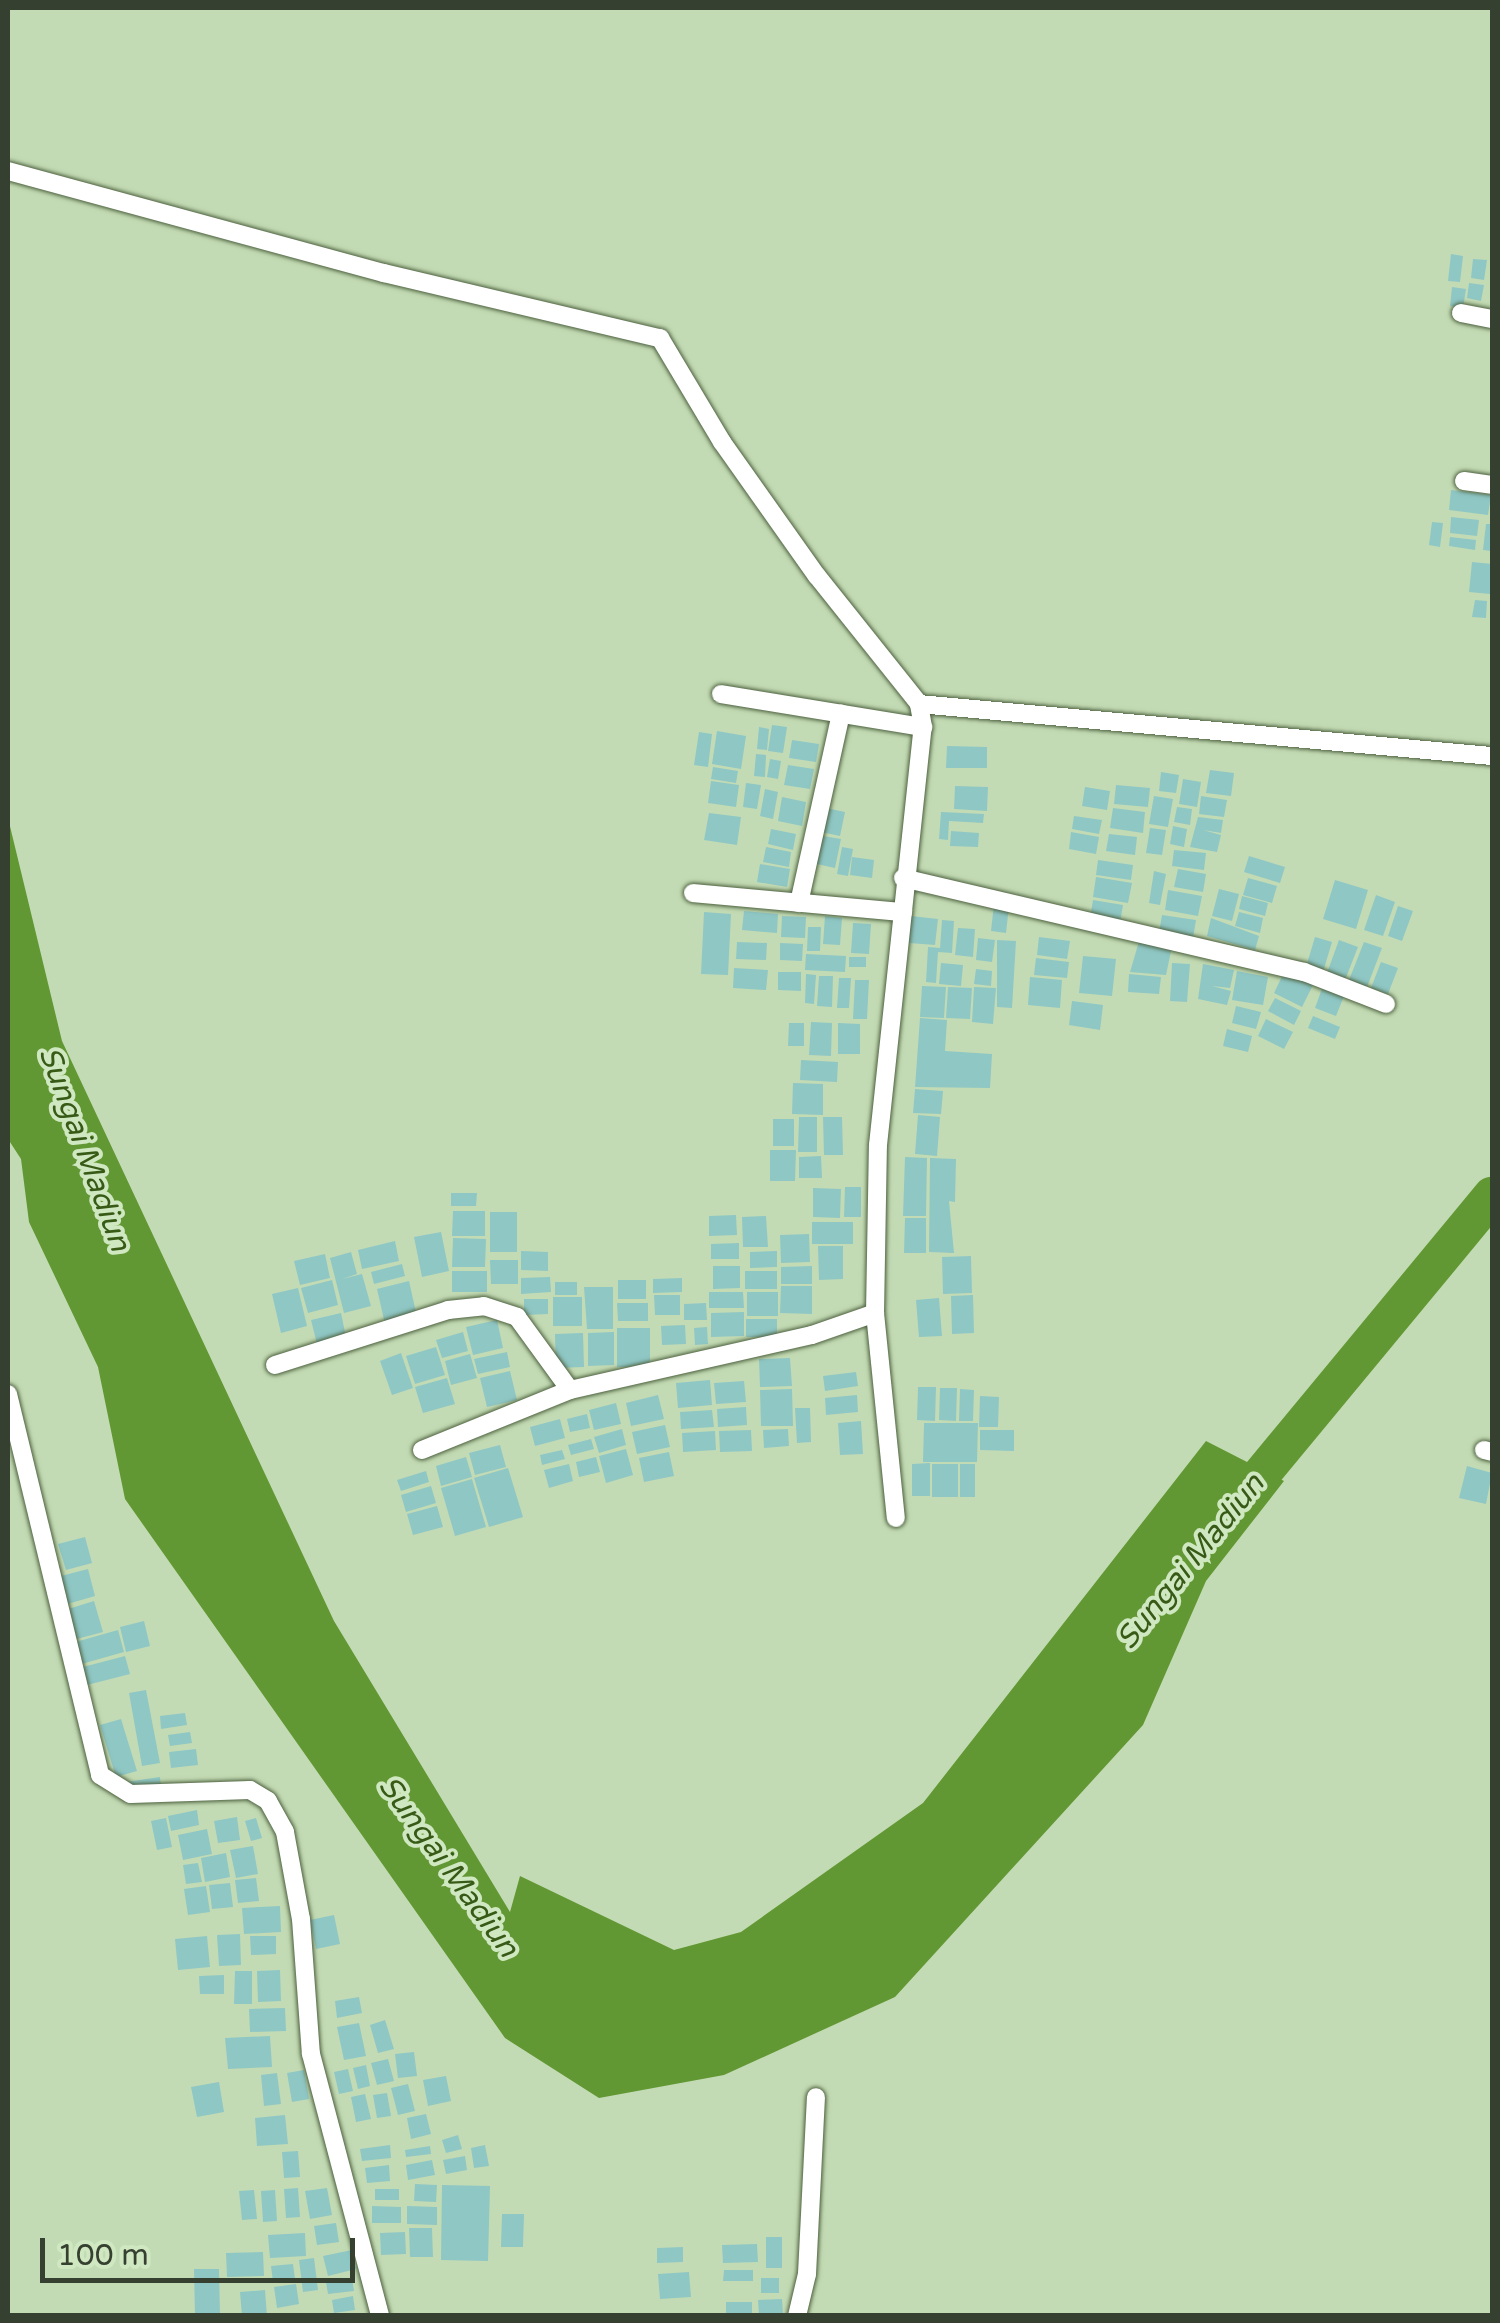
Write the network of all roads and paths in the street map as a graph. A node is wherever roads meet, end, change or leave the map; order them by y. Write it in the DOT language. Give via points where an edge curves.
graph roads {
  1 [pos="8,170"];
  2 [pos="1461,314"];
  3 [pos="1492,319"];
  4 [pos="1464,482"];
  5 [pos="1492,484"];
  6 [pos="721,694"];
  7 [pos="918,704"];
  8 [pos="841,714"];
  9 [pos="923,727"];
  10 [pos="1492,756"];
  11 [pos="903,878"];
  12 [pos="693,892"];
  13 [pos="800,903"];
  14 [pos="903,912"];
  15 [pos="1386,1004"];
  16 [pos="875,1313"];
  17 [pos="275,1364"];
  18 [pos="570,1390"];
  19 [pos="8,1394"];
  20 [pos="422,1450"];
  21 [pos="896,1518"];
  22 [pos="816,2097"];
  23 [pos="380,2316"];
  24 [pos="797,2316"];
  1 -- 7 [label="street" via="384,273 660,338 796,546"];
  2 -- 3 [label="street"];
  4 -- 5 [label="street"];
  6 -- 8 [label="street"];
  7 -- 9 [label="street"];
  7 -- 10 [label="street"];
  8 -- 9 [label="street"];
  8 -- 13 [label="street"];
  9 -- 11 [label="street"];
  11 -- 14 [label="street"];
  11 -- 15 [label="street" via="1304,972"];
  12 -- 13 [label="street"];
  13 -- 14 [label="street"];
  14 -- 16 [label="street" via="878,1145"];
  16 -- 18 [label="street" via="812,1335"];
  16 -- 21 [label="street"];
  17 -- 18 [label="street" via="448,1310 484,1306 516,1316"];
  18 -- 20 [label="street"];
  19 -- 23 [label="street" via="100,1775 130,1794 250,1790 268,1801 285,1832 302,1919 312,2054"];
  22 -- 24 [label="street" via="807,2274"];
}
